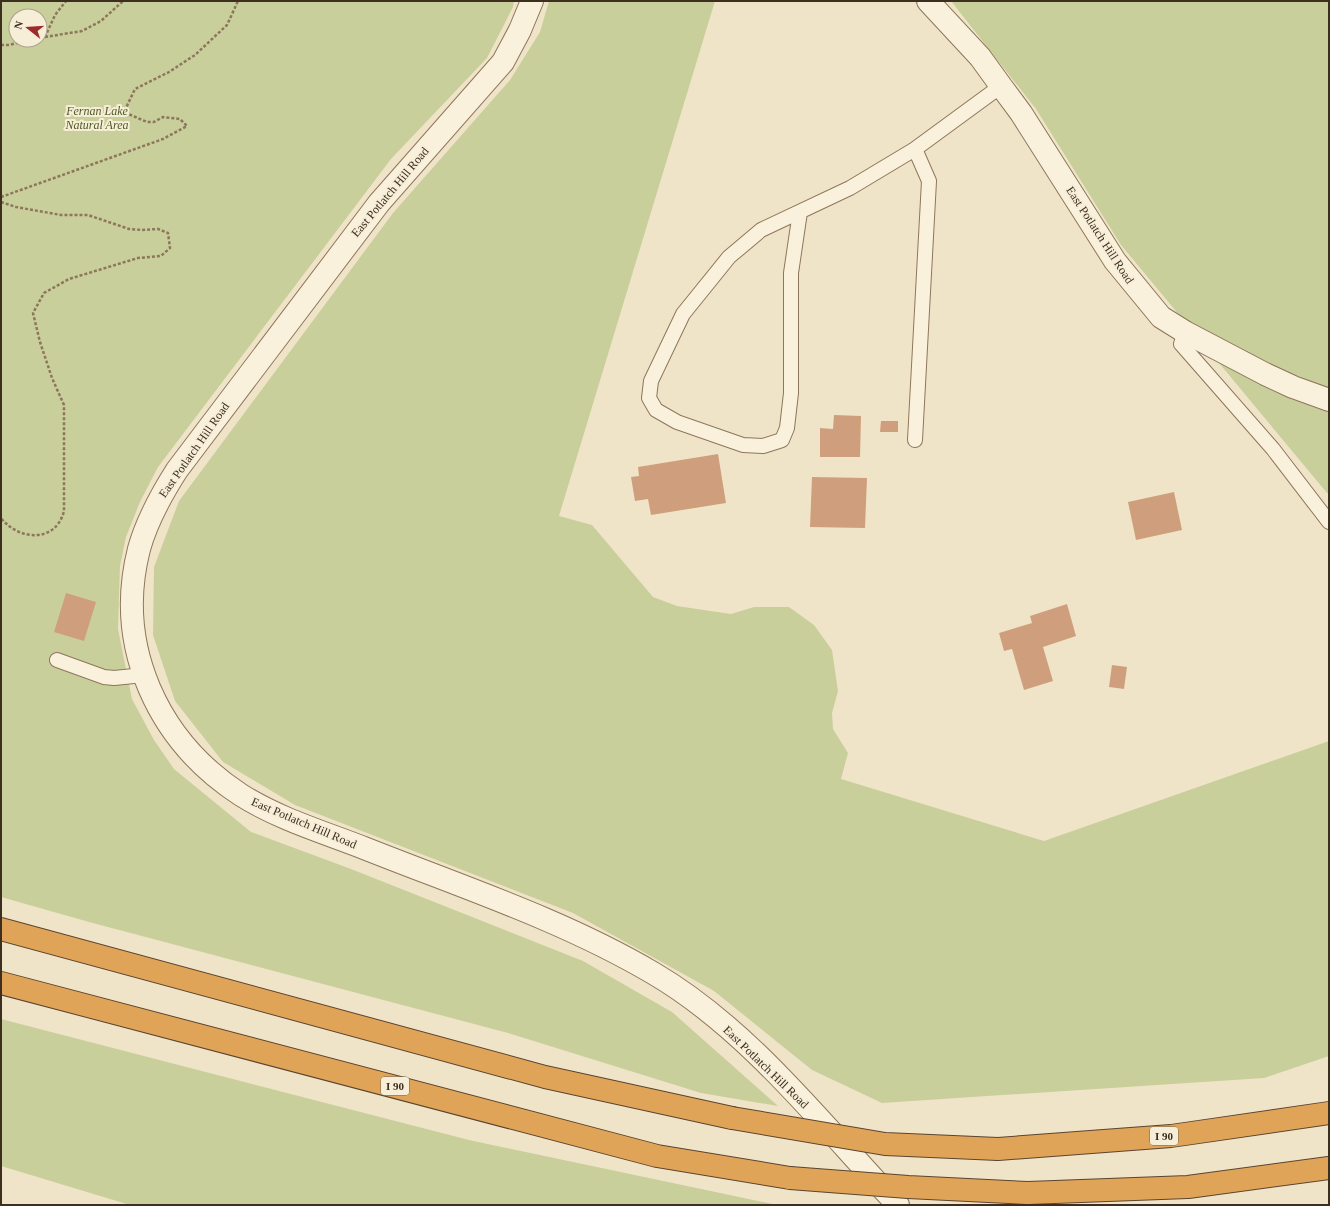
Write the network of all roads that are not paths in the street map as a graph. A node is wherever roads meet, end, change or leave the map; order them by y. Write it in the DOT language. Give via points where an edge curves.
graph roads {
  1 [pos="532,1"];
  2 [pos="928,1"];
  3 [pos="1001,86"];
  4 [pos="915,149"];
  5 [pos="800,212"];
  6 [pos="1185,332"];
  7 [pos="1329,400"];
  8 [pos="915,440"];
  9 [pos="1329,522"];
  10 [pos="57,660"];
  11 [pos="144,675"];
  12 [pos="1,929"];
  13 [pos="1,983"];
  14 [pos="1329,1113"];
  15 [pos="1329,1168"];
  16 [pos="898,1205"];
  1 -- 11 [label="street, East Potlatch Hill Road" via="503,62 379,203 160,496 139,549 134,582 133,614 136,644"];
  2 -- 3 [label="street, East Potlatch Hill Road" via="980,57"];
  3 -- 4 [label="lane"];
  3 -- 6 [label="street, East Potlatch Hill Road" via="1021,113 1115,261 1161,317"];
  4 -- 5 [label="lane" via="850,188"];
  4 -- 8 [label="lane" via="929,180"];
  5 -- 5 [label="lane" via="761,230 729,257 682,314 651,381 649,398 656,410 677,422 743,445 764,446 782,440 787,428 791,393 791,273"];
  6 -- 7 [label="street, East Potlatch Hill Road" via="1265,374"];
  6 -- 9 [label="lane" via="1181,344 1273,449"];
  10 -- 11 [label="lane" via="104,677"];
  11 -- 16 [label="street, East Potlatch Hill Road" via="156,704 174,734 192,756 243,797 292,820 561,925 612,950 698,1004 744,1042 792,1090"];
  12 -- 14 [label="highway, I 90, bridge" via="546,1077 732,1118 885,1144 998,1149 1171,1136"];
  13 -- 15 [label="highway, I 90, bridge" via="657,1156 790,1178 1028,1193 1188,1187"];
}
